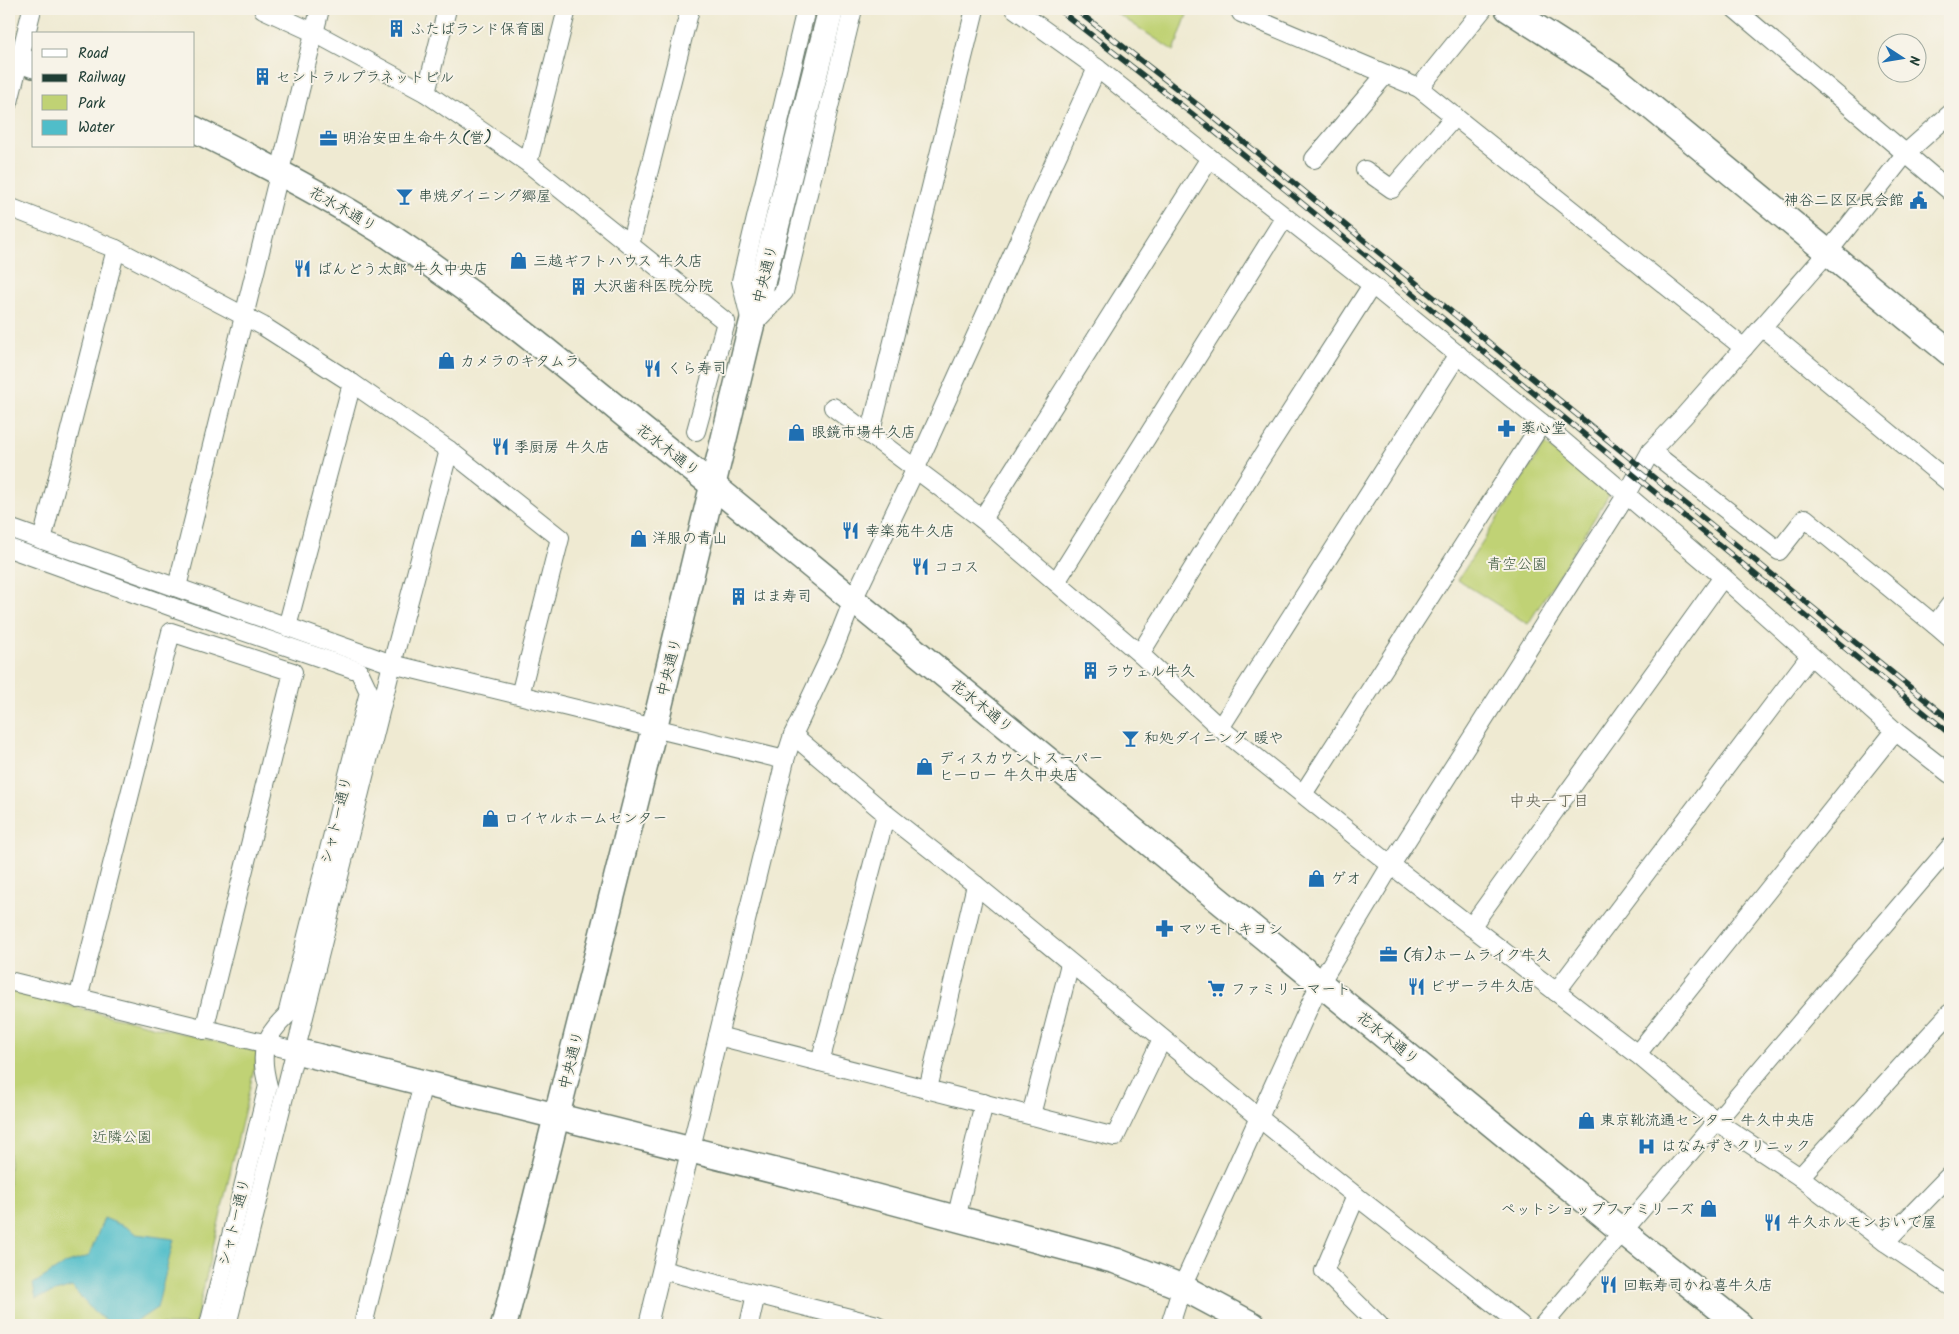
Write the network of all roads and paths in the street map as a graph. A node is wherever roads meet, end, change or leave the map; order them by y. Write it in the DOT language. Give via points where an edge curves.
graph roads {
  1 [pos="32,9"];
  2 [pos="263,9"];
  3 [pos="320,9"];
  4 [pos="447,9"];
  5 [pos="567,9"];
  6 [pos="690,9"];
  7 [pos="806,9"];
  8 [pos="831,9"];
  9 [pos="853,9"];
  10 [pos="975,9"];
  11 [pos="1015,9"];
  12 [pos="1242,9"];
  13 [pos="1482,9"];
  14 [pos="1508,9"];
  15 [pos="1735,9"];
  16 [pos="315,33"];
  17 [pos="21,60"];
  18 [pos="1097,68"];
  19 [pos="1386,74"];
  20 [pos="1419,88"];
  21 [pos="426,93"];
  22 [pos="9,102"];
  23 [pos="1950,114"];
  24 [pos="1455,116"];
  25 [pos="195,130"];
  26 [pos="1906,153"];
  27 [pos="1210,158"];
  28 [pos="1314,159"];
  29 [pos="528,163"];
  30 [pos="1365,170"];
  31 [pos="280,172"];
  32 [pos="1950,190"];
  33 [pos="9,207"];
  34 [pos="1285,217"];
  35 [pos="630,245"];
  36 [pos="116,248"];
  37 [pos="1828,252"];
  38 [pos="1372,285"];
  39 [pos="244,315"];
  40 [pos="752,325"];
  41 [pos="1762,327"];
  42 [pos="1744,348"];
  43 [pos="1950,353"];
  44 [pos="1458,354"];
  45 [pos="352,383"];
  46 [pos="833,408"];
  47 [pos="1542,423"];
  48 [pos="696,431"];
  49 [pos="870,435"];
  50 [pos="449,450"];
  51 [pos="1651,451"];
  52 [pos="915,470"];
  53 [pos="1950,483"];
  54 [pos="714,486"];
  55 [pos="1627,494"];
  56 [pos="982,519"];
  57 [pos="9,528"];
  58 [pos="42,540"];
  59 [pos="9,548"];
  60 [pos="1722,578"];
  61 [pos="1056,582"];
  62 [pos="177,587"];
  63 [pos="853,600"];
  64 [pos="1950,606"];
  65 [pos="1935,625"];
  66 [pos="287,627"];
  67 [pos="1950,638"];
  68 [pos="1140,654"];
  69 [pos="1810,656"];
  70 [pos="392,664"];
  71 [pos="520,695"];
  72 [pos="1220,728"];
  73 [pos="654,729"];
  74 [pos="1895,731"];
  75 [pos="794,735"];
  76 [pos="785,760"];
  77 [pos="1950,774"];
  78 [pos="1303,794"];
  79 [pos="886,814"];
  80 [pos="1950,846"];
  81 [pos="1391,865"];
  82 [pos="976,885"];
  83 [pos="1472,927"];
  84 [pos="1070,964"];
  85 [pos="9,981"];
  86 [pos="1320,983"];
  87 [pos="1556,992"];
  88 [pos="78,999"];
  89 [pos="1950,1013"];
  90 [pos="204,1030"];
  91 [pos="718,1036"];
  92 [pos="1162,1038"];
  93 [pos="265,1045"];
  94 [pos="296,1051"];
  95 [pos="1637,1054"];
  96 [pos="820,1062"];
  97 [pos="423,1083"];
  98 [pos="928,1089"];
  99 [pos="984,1104"];
  100 [pos="1031,1115"];
  101 [pos="556,1117"];
  102 [pos="1258,1117"];
  103 [pos="1717,1122"];
  104 [pos="690,1150"];
  105 [pos="1950,1175"];
  106 [pos="1800,1177"];
  107 [pos="1356,1196"];
  108 [pos="956,1219"];
  109 [pos="1622,1231"];
  110 [pos="1885,1242"];
  111 [pos="662,1270"];
  112 [pos="1950,1286"];
  113 [pos="1182,1287"];
  114 [pos="756,1294"];
  115 [pos="857,1323"];
  116 [pos="209,1325"];
  117 [pos="227,1325"];
  118 [pos="363,1325"];
  119 [pos="504,1325"];
  120 [pos="648,1325"];
  121 [pos="749,1325"];
  122 [pos="877,1325"];
  123 [pos="1170,1325"];
  124 [pos="1252,1325"];
  125 [pos="1379,1325"];
  126 [pos="1522,1325"];
  127 [pos="1543,1325"];
  128 [pos="1740,1325"];
  1 -- 17 [label="street"];
  2 -- 16 [label="street"];
  3 -- 16 [label="street"];
  4 -- 21 [label="street"];
  5 -- 29 [label="street"];
  6 -- 35 [label="street"];
  7 -- 40 [label="street" via="741,281"];
  8 -- 40 [label="street, 中央通り"];
  9 -- 40 [label="street" via="784,292"];
  10 -- 49 [label="street"];
  11 -- 18 [label="street"];
  12 -- 19 [label="street" via="1241,13"];
  13 -- 20 [label="street"];
  14 -- 37 [label="street" via="1616,78"];
  15 -- 26 [label="street"];
  16 -- 21 [label="street"];
  16 -- 31 [label="street"];
  17 -- 22 [label="street"];
  18 -- 27 [label="street"];
  18 -- 52 [label="street"];
  19 -- 20 [label="street"];
  19 -- 28 [label="street"];
  20 -- 24 [label="street"];
  21 -- 29 [label="street"];
  23 -- 26 [label="street"];
  24 -- 30 [label="street" via="1392,189"];
  24 -- 42 [label="street"];
  25 -- 31 [label="street, 花水木通り"];
  26 -- 32 [label="street"];
  26 -- 37 [label="street"];
  27 -- 34 [label="street"];
  27 -- 56 [label="street"];
  29 -- 35 [label="street"];
  31 -- 39 [label="street"];
  31 -- 54 [label="street, 花水木通り" via="381,231 463,287"];
  33 -- 36 [label="street"];
  34 -- 38 [label="street"];
  34 -- 61 [label="street"];
  35 -- 48 [label="street" via="726,322"];
  36 -- 39 [label="street"];
  36 -- 58 [label="street"];
  37 -- 41 [label="street"];
  37 -- 43 [label="street"];
  38 -- 44 [label="street"];
  38 -- 68 [label="street"];
  39 -- 45 [label="street"];
  39 -- 62 [label="street"];
  40 -- 54 [label="street, 中央通り"];
  41 -- 42 [label="street"];
  41 -- 53 [label="street"];
  42 -- 51 [label="street"];
  44 -- 47 [label="street"];
  44 -- 72 [label="street"];
  45 -- 50 [label="street"];
  45 -- 66 [label="street"];
  46 -- 49 [label="street"];
  47 -- 55 [label="street"];
  47 -- 78 [label="street"];
  49 -- 52 [label="street"];
  50 -- 70 [label="street"];
  50 -- 71 [label="street" via="560,538"];
  51 -- 55 [label="street"];
  51 -- 65 [label="street" via="1779,551 1806,518"];
  52 -- 56 [label="street"];
  52 -- 63 [label="street"];
  54 -- 63 [label="street, 花水木通り"];
  54 -- 73 [label="street, 中央通り"];
  55 -- 60 [label="street"];
  55 -- 81 [label="street"];
  56 -- 61 [label="street"];
  57 -- 58 [label="street"];
  58 -- 62 [label="street"];
  59 -- 93 [label="street, シャトー通り" via="359,671 368,692 352,758 287,1015 273,1029"];
  60 -- 69 [label="street"];
  60 -- 83 [label="street"];
  61 -- 68 [label="street"];
  62 -- 66 [label="street"];
  63 -- 75 [label="street"];
  63 -- 86 [label="street, 花水木通り"];
  64 -- 65 [label="street"];
  65 -- 67 [label="street"];
  66 -- 70 [label="street"];
  68 -- 72 [label="street"];
  69 -- 74 [label="street"];
  69 -- 87 [label="street"];
  70 -- 71 [label="street"];
  70 -- 94 [label="street"];
  71 -- 73 [label="street"];
  72 -- 78 [label="street"];
  73 -- 76 [label="street"];
  73 -- 101 [label="street, 中央通り"];
  74 -- 77 [label="street"];
  74 -- 95 [label="street"];
  75 -- 76 [label="street"];
  75 -- 79 [label="street"];
  76 -- 91 [label="street"];
  78 -- 81 [label="street"];
  79 -- 82 [label="street"];
  79 -- 96 [label="street"];
  80 -- 103 [label="street"];
  81 -- 83 [label="street"];
  81 -- 86 [label="street"];
  82 -- 84 [label="street"];
  82 -- 98 [label="street"];
  83 -- 87 [label="street"];
  84 -- 92 [label="street"];
  84 -- 100 [label="street"];
  85 -- 88 [label="street"];
  86 -- 102 [label="street"];
  86 -- 109 [label="street, 花水木通り"];
  87 -- 95 [label="street"];
  88 -- 90 [label="street"];
  88 -- 90 [label="street" via="171,632 292,672"];
  89 -- 106 [label="street"];
  90 -- 93 [label="street"];
  91 -- 96 [label="street"];
  91 -- 104 [label="street"];
  92 -- 100 [label="street" via="1115,1137"];
  92 -- 102 [label="street"];
  93 -- 94 [label="street"];
  93 -- 116 [label="street, シャトー通り" via="263,1069 268,1086"];
  94 -- 97 [label="street"];
  94 -- 117 [label="street"];
  95 -- 103 [label="street"];
  96 -- 98 [label="street"];
  97 -- 101 [label="street"];
  97 -- 118 [label="street"];
  98 -- 99 [label="street"];
  99 -- 100 [label="street"];
  99 -- 108 [label="street"];
  101 -- 104 [label="street"];
  101 -- 119 [label="street, 中央通り"];
  102 -- 107 [label="street"];
  102 -- 113 [label="street"];
  103 -- 106 [label="street"];
  103 -- 109 [label="street"];
  104 -- 108 [label="street"];
  104 -- 111 [label="street"];
  105 -- 110 [label="street"];
  106 -- 110 [label="street"];
  107 -- 125 [label="street" via="1324,1271"];
  107 -- 126 [label="street"];
  108 -- 113 [label="street" via="1116,1261"];
  109 -- 127 [label="street"];
  109 -- 128 [label="street, 花水木通り"];
  110 -- 112 [label="street"];
  111 -- 114 [label="street"];
  111 -- 120 [label="street"];
  113 -- 123 [label="street"];
  113 -- 124 [label="street"];
  114 -- 115 [label="street"];
  114 -- 121 [label="street"];
  115 -- 122 [label="street"];
}
